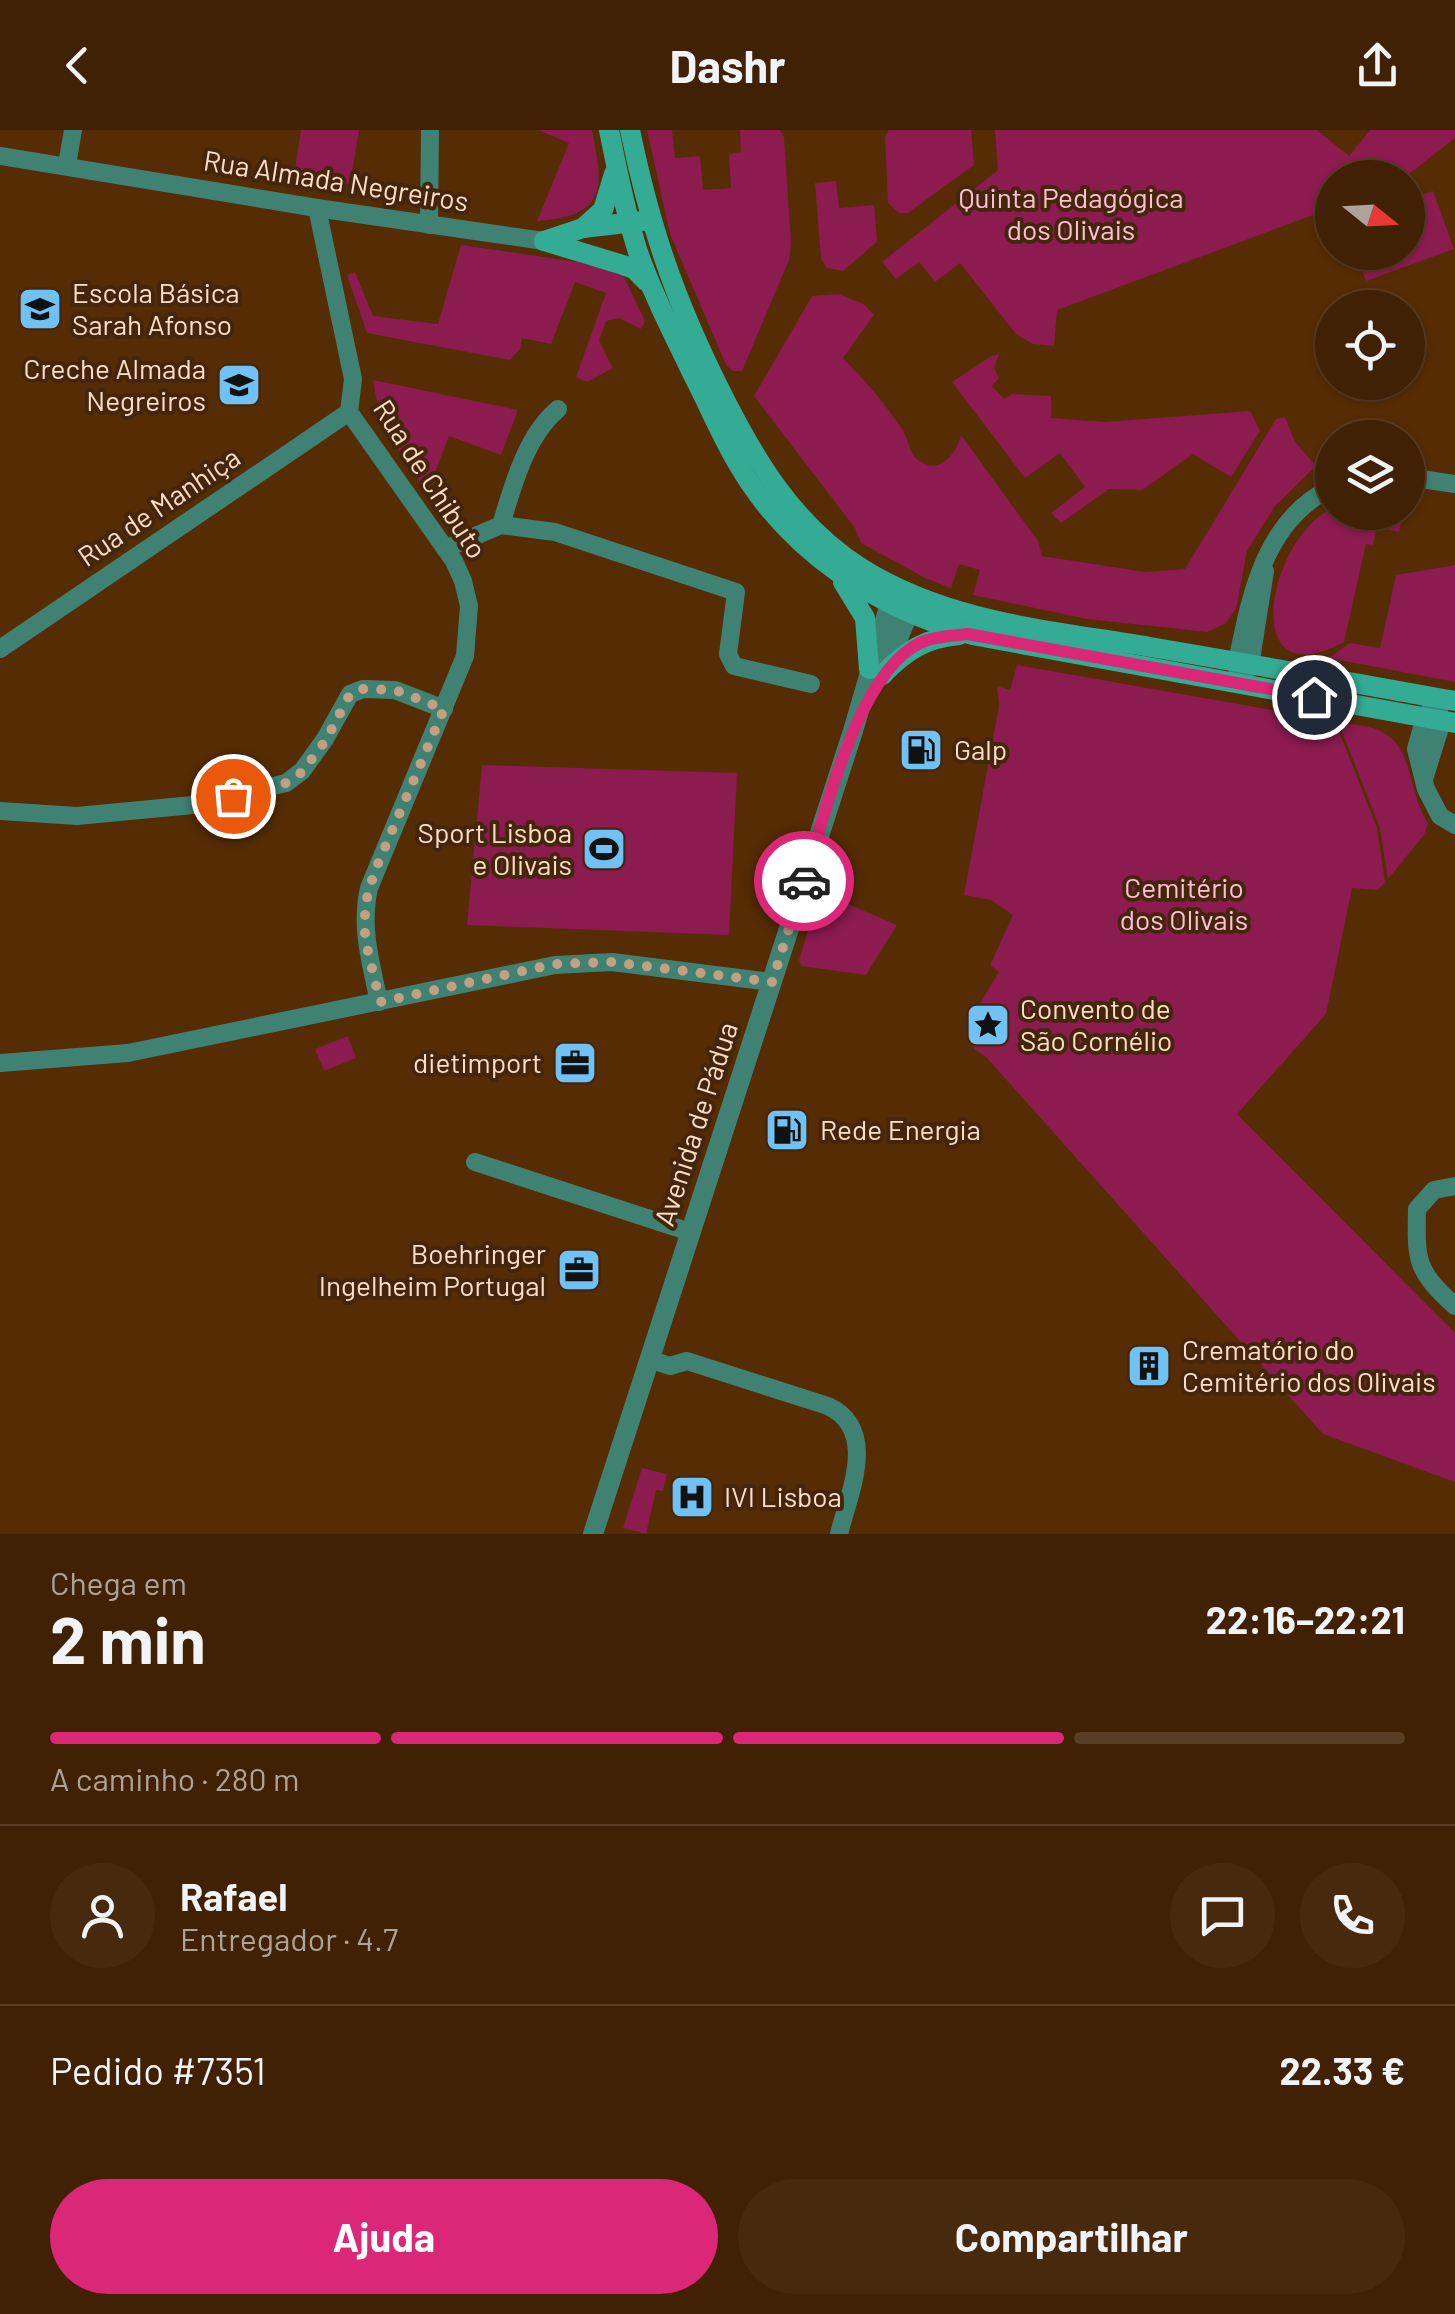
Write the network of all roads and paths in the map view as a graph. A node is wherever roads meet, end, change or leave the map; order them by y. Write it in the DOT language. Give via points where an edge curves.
graph roads {
  1 [pos="73,130"];
  2 [pos="430,130"];
  3 [pos="609,130"];
  4 [pos="630,130"];
  5 [pos="0,156"];
  6 [pos="614,157"];
  7 [pos="66,165"];
  8 [pos="317,208"];
  9 [pos="430,226"];
  10 [pos="638,226"];
  11 [pos="584,228"];
  12 [pos="544,241"];
  13 [pos="576,252"];
  14 [pos="653,292"];
  15 [pos="558,409"];
  16 [pos="349,412"];
  17 [pos="1425,480"];
  18 [pos="1455,484"];
  19 [pos="1315,499"];
  20 [pos="502,525"];
  21 [pos="446,549"];
  22 [pos="836,572"];
  23 [pos="908,592"];
  24 [pos="899,610"];
  25 [pos="968,634"];
  26 [pos="0,648"];
  27 [pos="1242,670"];
  28 [pos="876,672"];
  29 [pos="811,684"];
  30 [pos="1446,700"];
  31 [pos="444,709"];
  32 [pos="1440,720"];
  33 [pos="0,812"];
  34 [pos="1455,825"];
  35 [pos="772,982"];
  36 [pos="380,1002"];
  37 [pos="0,1063"];
  38 [pos="476,1162"];
  39 [pos="1455,1186"];
  40 [pos="690,1232"];
  41 [pos="1455,1306"];
  42 [pos="649,1359"];
  43 [pos="593,1534"];
  44 [pos="839,1534"];
  1 -- 7 [label="street"];
  2 -- 9 [label="street"];
  3 -- 6 [label="main road"];
  4 -- 10 [label="main road"];
  5 -- 7 [label="street, Rua Almada Negreiros"];
  6 -- 10 [label="main road"];
  6 -- 11 [label="main road" via="608,200"];
  7 -- 8 [label="street, Rua Almada Negreiros"];
  8 -- 9 [label="street, Rua Almada Negreiros"];
  8 -- 16 [label="street, Rua de Chibuto" via="353,379"];
  9 -- 12 [label="street, Rua Almada Negreiros"];
  10 -- 11 [label="main road"];
  10 -- 13 [label="main road" via="608,248"];
  10 -- 14 [label="main road"];
  10 -- 23 [label="main road" via="766,475 828,543"];
  11 -- 12 [label="main road"];
  12 -- 13 [label="main road"];
  13 -- 14 [label="main road" via="634,270"];
  14 -- 22 [label="main road" via="740,467 784,525"];
  15 -- 20 [label="street" via="541,423"];
  16 -- 21 [label="street, Rua de Chibuto"];
  16 -- 26 [label="street, Rua de Manhiça"];
  17 -- 18 [label="street"];
  19 -- 27 [label="street" via="1294,514 1267,556"];
  20 -- 21 [label="street"];
  20 -- 29 [label="street" via="555,532 736,592 728,654 734,666"];
  21 -- 31 [label="street, Rua de Chibuto" via="463,581 470,618 465,656"];
  22 -- 24 [label="main road"];
  22 -- 28 [label="main road" via="865,618"];
  23 -- 24 [label="street"];
  23 -- 27 [label="main road" via="1000,623"];
  24 -- 25 [label="main road"];
  24 -- 28 [label="street, Avenida de Pádua"];
  25 -- 27 [label="main road"];
  25 -- 28 [label="main road" via="922,642"];
  27 -- 30 [label="main road"];
  27 -- 32 [label="main road"];
  28 -- 35 [label="street, Avenida de Pádua"];
  30 -- 32 [label="street"];
  31 -- 33 [label="street" via="395,690 363,689 350,694 326,740 286,783 193,805 77,816"];
  31 -- 36 [label="street, Rua de Chibuto" via="365,905 365,939"];
  32 -- 34 [label="street" via="1416,749 1426,789 1440,816"];
  35 -- 36 [label="street" via="612,962 555,964"];
  35 -- 40 [label="street, Avenida de Pádua"];
  36 -- 37 [label="street" via="128,1053"];
  38 -- 40 [label="street"];
  39 -- 41 [label="street" via="1434,1190 1417,1209 1416,1258"];
  40 -- 42 [label="street, Avenida de Pádua"];
  42 -- 43 [label="street, Avenida de Pádua"];
  42 -- 44 [label="street" via="670,1366 687,1361 842,1415 858,1454"];
}
